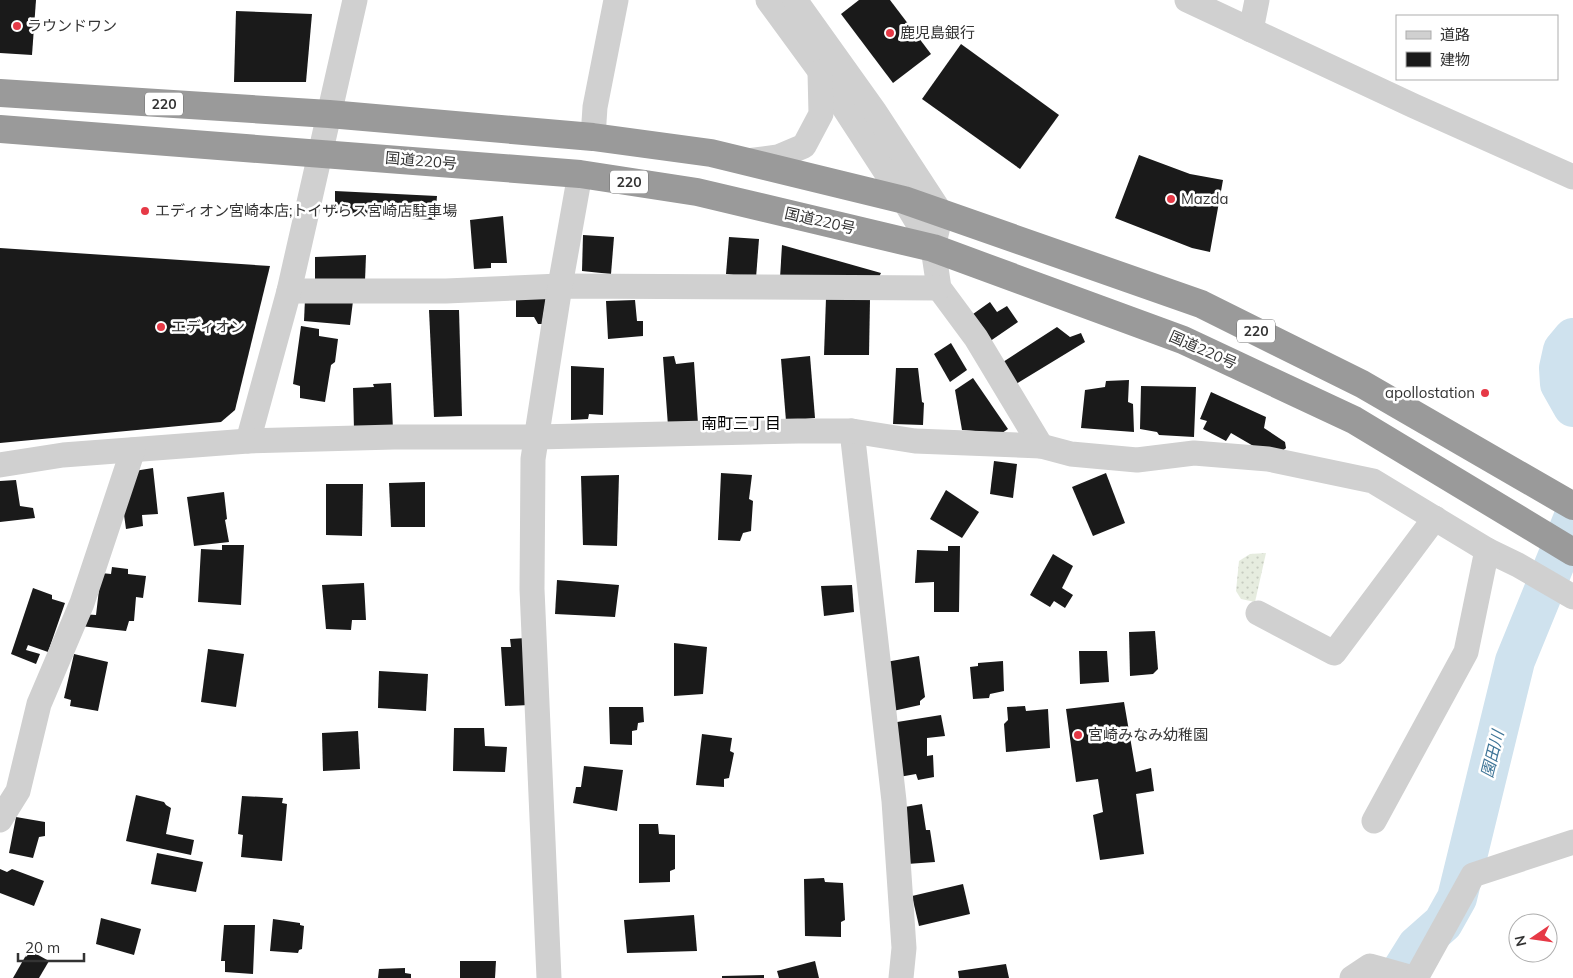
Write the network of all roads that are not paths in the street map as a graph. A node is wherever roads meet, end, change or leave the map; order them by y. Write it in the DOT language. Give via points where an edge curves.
graph roads {
  1 [pos="355,0"];
  2 [pos="616,0"];
  3 [pos="768,0"];
  4 [pos="795,0"];
  5 [pos="1188,0"];
  6 [pos="1257,0"];
  7 [pos="1250,30"];
  8 [pos="820,71"];
  9 [pos="0,93"];
  10 [pos="329,114"];
  11 [pos="0,128"];
  12 [pos="593,137"];
  13 [pos="320,153"];
  14 [pos="745,161"];
  15 [pos="580,174"];
  16 [pos="1573,177"];
  17 [pos="904,200"];
  18 [pos="941,213"];
  19 [pos="933,248"];
  20 [pos="560,286"];
  21 [pos="939,288"];
  22 [pos="289,291"];
  23 [pos="852,431"];
  24 [pos="536,437"];
  25 [pos="248,441"];
  26 [pos="1041,446"];
  27 [pos="133,450"];
  28 [pos="0,465"];
  29 [pos="1562,500"];
  30 [pos="1435,518"];
  31 [pos="1487,550"];
  32 [pos="1573,552"];
  33 [pos="1573,597"];
  34 [pos="1258,613"];
  35 [pos="0,820"];
  36 [pos="1374,821"];
  37 [pos="1573,842"];
  38 [pos="549,978"];
  39 [pos="901,978"];
  40 [pos="1352,978"];
  41 [pos="1412,978"];
  1 -- 10 [label="street"];
  2 -- 12 [label="street" via="595,107"];
  3 -- 8 [label="street"];
  4 -- 18 [label="street" via="875,112"];
  5 -- 7 [label="street"];
  6 -- 7 [label="street"];
  7 -- 16 [label="street"];
  8 -- 14 [label="street" via="821,114 804,146 778,157"];
  8 -- 17 [label="street"];
  9 -- 10 [label="highway, 220"];
  10 -- 12 [label="highway, 220"];
  10 -- 13 [label="street"];
  11 -- 13 [label="highway, 国道220号 / 220"];
  12 -- 14 [label="highway, 220" via="711,153"];
  13 -- 15 [label="highway, 国道220号 / 220"];
  13 -- 22 [label="street"];
  14 -- 17 [label="highway, 220"];
  15 -- 19 [label="highway, 国道220号 / 220" via="697,192"];
  15 -- 20 [label="street"];
  17 -- 18 [label="highway, 220"];
  17 -- 19 [label="street"];
  18 -- 19 [label="street"];
  18 -- 29 [label="highway, 220" via="1201,304 1362,384"];
  19 -- 21 [label="street"];
  19 -- 32 [label="highway, 国道220号 / 220" via="1183,340 1345,415"];
  20 -- 21 [label="street"];
  20 -- 22 [label="street" via="446,291"];
  20 -- 24 [label="street"];
  21 -- 26 [label="street" via="976,338"];
  22 -- 25 [label="street"];
  23 -- 24 [label="street"];
  23 -- 26 [label="street" via="915,440"];
  23 -- 39 [label="street" via="894,801 904,948"];
  24 -- 25 [label="street"];
  24 -- 38 [label="street" via="532,589"];
  25 -- 27 [label="street"];
  26 -- 30 [label="street" via="1071,454 1137,460 1194,453 1268,459 1373,480"];
  27 -- 28 [label="street"];
  27 -- 35 [label="street" via="82,603 40,704 18,791"];
  30 -- 31 [label="street"];
  30 -- 34 [label="street" via="1334,652"];
  31 -- 33 [label="street"];
  31 -- 36 [label="street" via="1466,652"];
  37 -- 41 [label="street" via="1473,875"];
  40 -- 41 [label="street" via="1370,966"];
}
